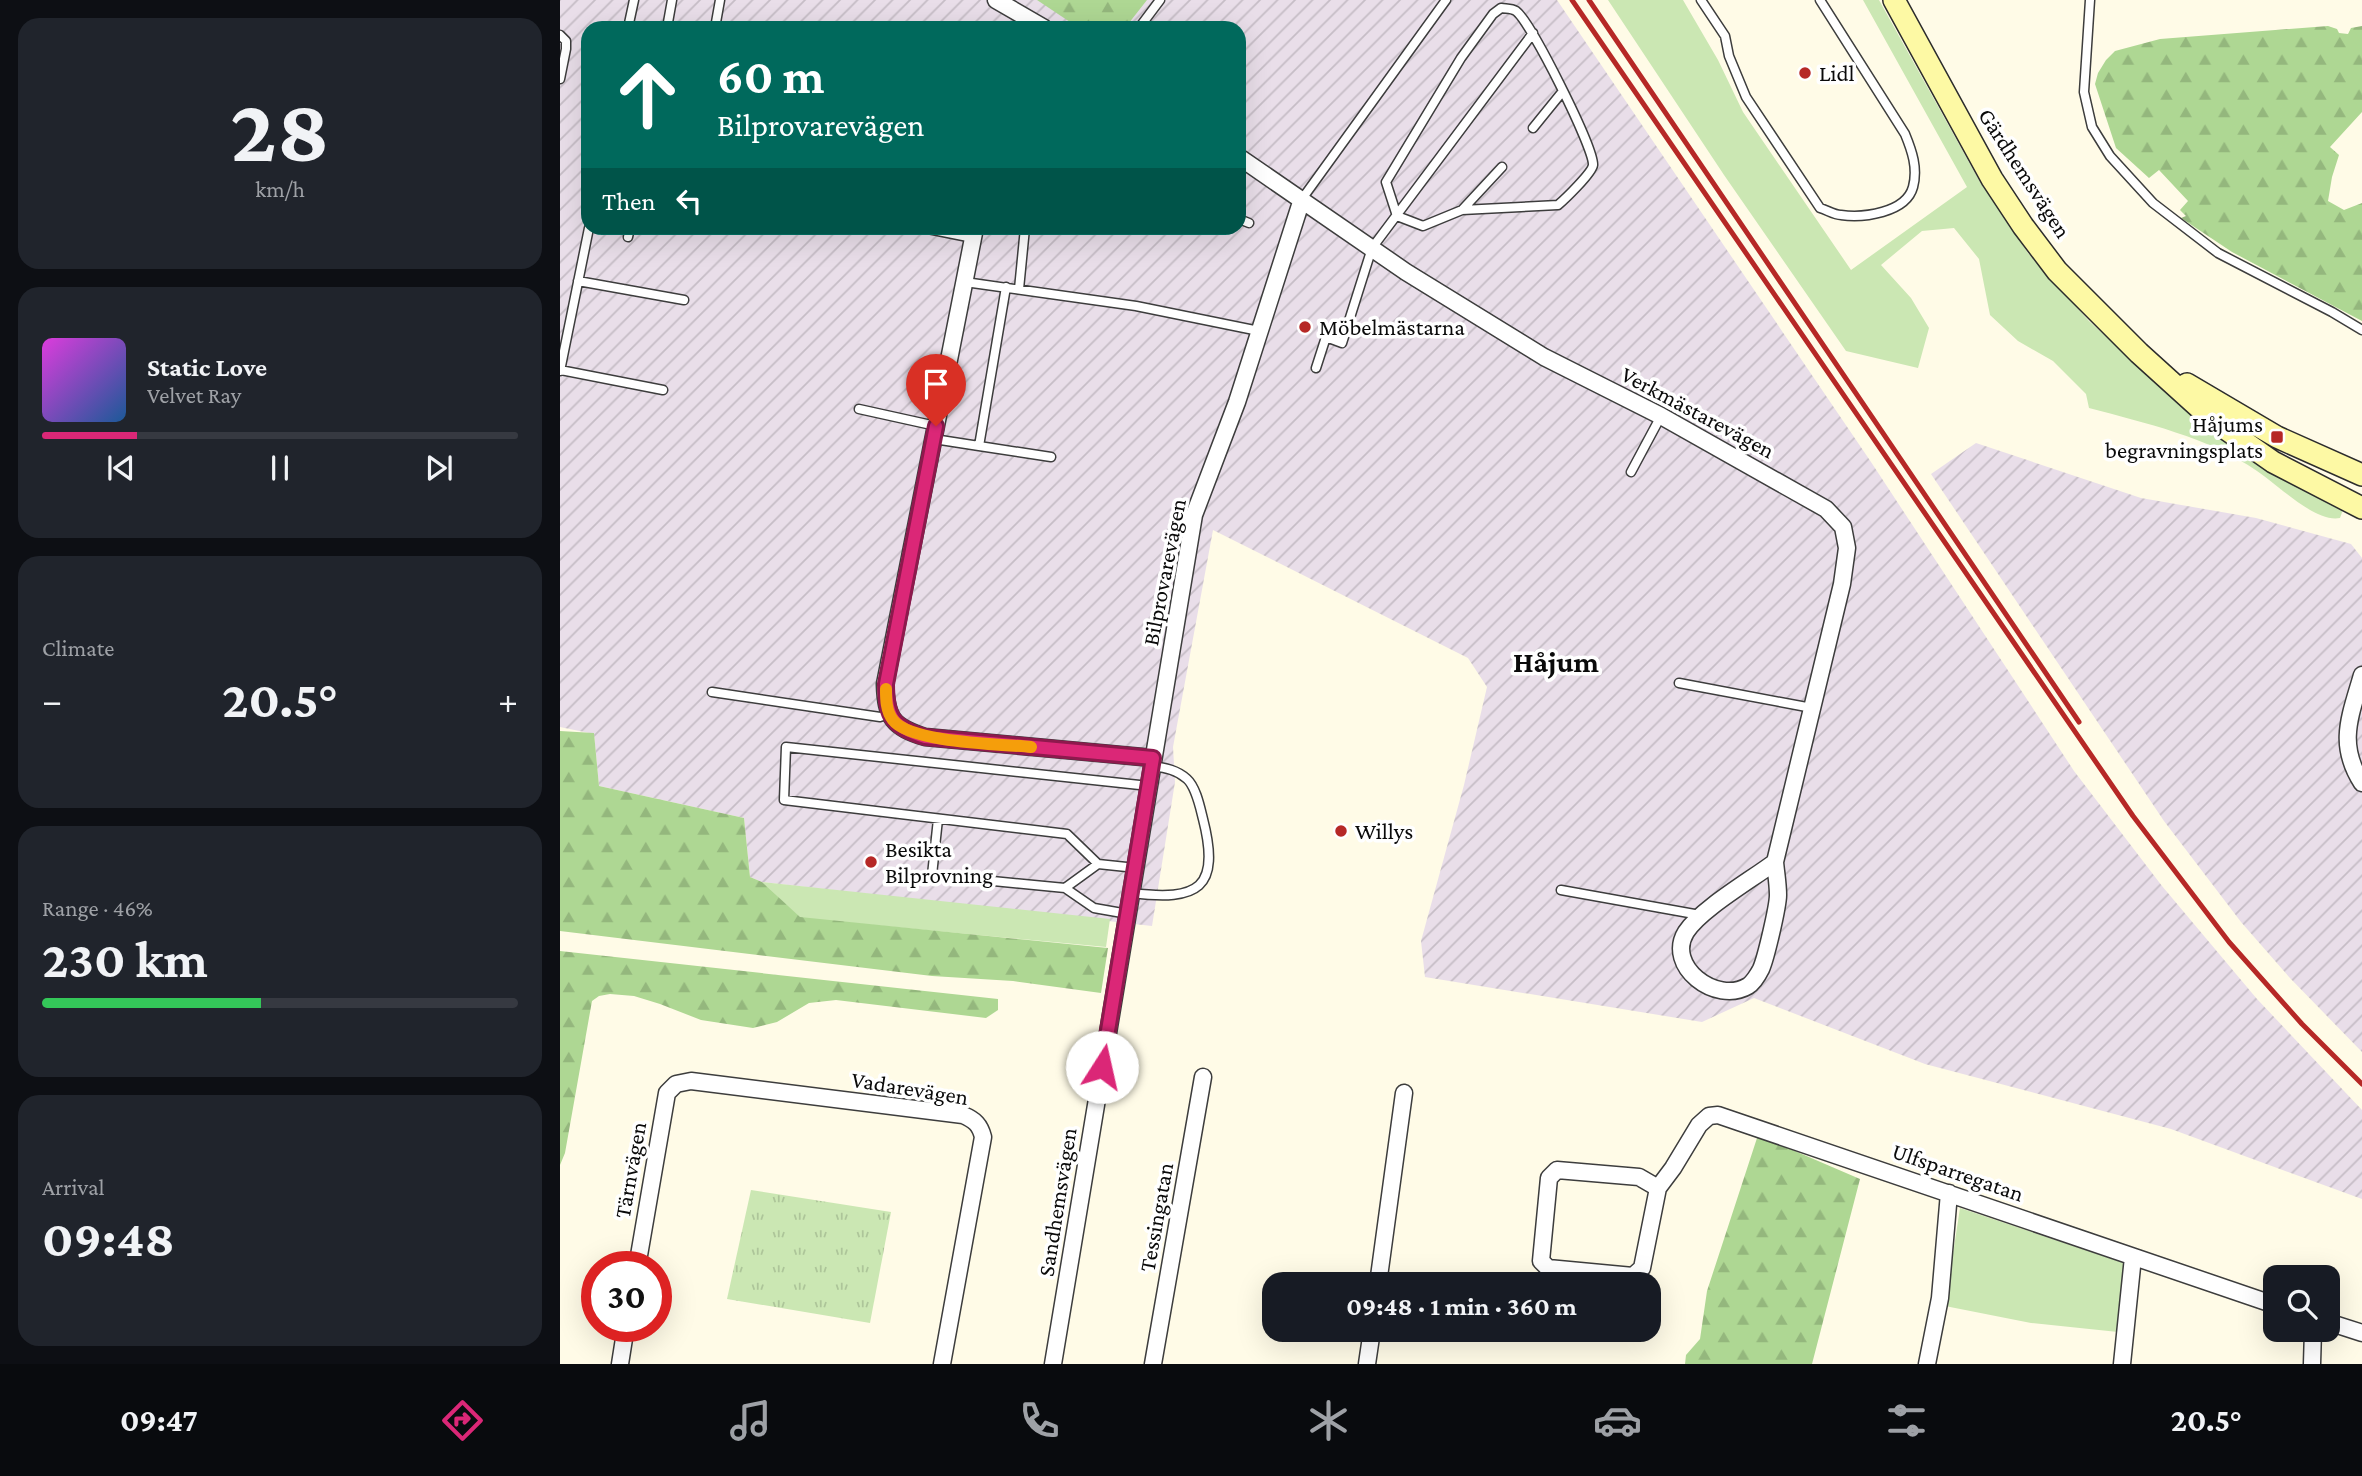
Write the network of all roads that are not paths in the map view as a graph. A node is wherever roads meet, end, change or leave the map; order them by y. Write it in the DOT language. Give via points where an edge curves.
graph roads {
  1 [pos="634,0"];
  2 [pos="672,0"];
  3 [pos="720,0"];
  4 [pos="996,0"];
  5 [pos="1160,0"];
  6 [pos="1446,0"];
  7 [pos="1509,0"];
  8 [pos="1701,0"];
  9 [pos="1820,0"];
  10 [pos="1894,0"];
  11 [pos="2090,0"];
  12 [pos="1518,12"];
  13 [pos="630,21"];
  14 [pos="668,21"];
  15 [pos="716,21"];
  16 [pos="1018,21"];
  17 [pos="1144,21"];
  18 [pos="1533,33"];
  19 [pos="560,36"];
  20 [pos="560,79"];
  21 [pos="1563,91"];
  22 [pos="1533,128"];
  23 [pos="1246,162"];
  24 [pos="1502,167"];
  25 [pos="1302,200"];
  26 [pos="1462,210"];
  27 [pos="1397,216"];
  28 [pos="1246,222"];
  29 [pos="1249,223"];
  30 [pos="588,235"];
  31 [pos="973,235"];
  32 [pos="1025,235"];
  33 [pos="1373,248"];
  34 [pos="578,281"];
  35 [pos="965,282"];
  36 [pos="1006,287"];
  37 [pos="1019,289"];
  38 [pos="684,300"];
  39 [pos="2362,330"];
  40 [pos="1259,331"];
  41 [pos="2139,353"];
  42 [pos="1316,368"];
  43 [pos="560,371"];
  44 [pos="663,390"];
  45 [pos="859,409"];
  46 [pos="1661,416"];
  47 [pos="935,432"];
  48 [pos="979,446"];
  49 [pos="1051,457"];
  50 [pos="1631,472"];
  51 [pos="2362,475"];
  52 [pos="2362,508"];
  53 [pos="2362,675"];
  54 [pos="1679,683"];
  55 [pos="712,692"];
  56 [pos="1812,708"];
  57 [pos="890,714"];
  58 [pos="1153,762"];
  59 [pos="2362,783"];
  60 [pos="1149,786"];
  61 [pos="938,819"];
  62 [pos="1775,862"];
  63 [pos="1098,864"];
  64 [pos="1136,869"];
  65 [pos="1065,888"];
  66 [pos="1561,890"];
  67 [pos="1132,893"];
  68 [pos="1700,915"];
  69 [pos="1128,919"];
  70 [pos="1203,1077"];
  71 [pos="676,1084"];
  72 [pos="1404,1093"];
  73 [pos="1658,1188"];
  74 [pos="1949,1193"];
  75 [pos="640,1251"];
  76 [pos="2133,1257"];
  77 [pos="1380,1272"];
  78 [pos="2263,1301"];
  79 [pos="2340,1326"];
  80 [pos="2362,1333"];
  81 [pos="623,1342"];
  82 [pos="1370,1342"];
  83 [pos="2313,1342"];
  84 [pos="620,1364"];
  85 [pos="942,1364"];
  86 [pos="1053,1364"];
  87 [pos="1153,1364"];
  88 [pos="1367,1364"];
  89 [pos="1927,1364"];
  90 [pos="2122,1364"];
  91 [pos="2312,1364"];
  1 -- 13 [label="lane"];
  2 -- 14 [label="lane"];
  3 -- 15 [label="lane"];
  4 -- 16 [label="street"];
  5 -- 17 [label="lane"];
  6 -- 25 [label="lane"];
  7 -- 12 [label="lane"];
  8 -- 9 [label="lane" via="1725,36 1746,97 1820,208 1839,215 1884,211 1912,191 1914,155"];
  10 -- 41 [label="main road, Gärdhemsvägen" via="2023,226 2057,271"];
  11 -- 39 [label="lane" via="2084,92 2092,127 2110,156 2153,203 2218,253"];
  12 -- 18 [label="lane"];
  12 -- 27 [label="lane" via="1501,8 1493,14 1386,182"];
  18 -- 21 [label="lane"];
  18 -- 27 [label="lane"];
  19 -- 20 [label="lane" via="566,41"];
  21 -- 22 [label="lane"];
  21 -- 26 [label="lane" via="1592,159 1591,170 1558,205"];
  23 -- 25 [label="street, Verkmästarevägen"];
  24 -- 26 [label="lane"];
  25 -- 33 [label="street, Verkmästarevägen"];
  25 -- 40 [label="street, Bilprovarevägen"];
  26 -- 27 [label="lane" via="1423,226"];
  27 -- 33 [label="lane"];
  28 -- 29 [label="lane"];
  30 -- 34 [label="lane"];
  31 -- 35 [label="street"];
  32 -- 37 [label="lane"];
  33 -- 42 [label="lane" via="1342,343 1326,337"];
  33 -- 46 [label="street, Verkmästarevägen" via="1545,357"];
  34 -- 38 [label="lane"];
  34 -- 43 [label="lane"];
  35 -- 36 [label="lane"];
  35 -- 47 [label="street"];
  36 -- 37 [label="lane"];
  36 -- 48 [label="lane"];
  37 -- 40 [label="lane"];
  40 -- 58 [label="street, Bilprovarevägen" via="1194,515"];
  41 -- 51 [label="main road, Gärdhemsvägen" via="2240,417"];
  41 -- 52 [label="main road, Gärdhemsvägen" via="2224,428 2273,461"];
  43 -- 44 [label="lane"];
  45 -- 47 [label="lane"];
  46 -- 50 [label="lane"];
  46 -- 56 [label="street, Verkmästarevägen" via="1826,509 1843,527 1847,548 1842,584"];
  47 -- 48 [label="lane"];
  47 -- 57 [label="street" via="886,684"];
  48 -- 49 [label="lane"];
  53 -- 59 [label="street" via="2349,720 2347,751"];
  54 -- 56 [label="lane"];
  55 -- 57 [label="lane" via="880,717"];
  56 -- 62 [label="street, Verkmästarevägen"];
  57 -- 58 [label="street" via="904,730 925,737"];
  58 -- 60 [label="street, Bilprovarevägen"];
  58 -- 67 [label="lane" via="1190,780 1208,838 1210,865 1201,885 1183,895"];
  60 -- 61 [label="lane" via="786,747 784,800"];
  60 -- 64 [label="street, Bilprovarevägen"];
  61 -- 63 [label="lane" via="1067,834"];
  61 -- 65 [label="lane" via="932,875"];
  62 -- 68 [label="street, Verkmästarevägen"];
  62 -- 68 [label="street, Verkmästarevägen" via="1778,897 1761,969 1749,985 1728,992 1706,987 1692,976 1682,955 1685,934"];
  63 -- 64 [label="lane"];
  63 -- 65 [label="lane"];
  64 -- 67 [label="street, Bilprovarevägen"];
  65 -- 69 [label="lane" via="1094,908"];
  66 -- 68 [label="lane"];
  67 -- 69 [label="street, Bilprovarevägen"];
  69 -- 86 [label="street, Sandhemsvägen"];
  70 -- 87 [label="street, Tessingatan"];
  71 -- 75 [label="street, Tärnvägen" via="667,1093"];
  71 -- 85 [label="street, Vadarevägen" via="691,1080 974,1120 983,1138"];
  72 -- 77 [label="street"];
  73 -- 73 [label="street, Ulfsparregatan" via="1642,1268 1633,1276 1548,1268 1541,1261 1549,1178 1558,1170 1639,1177"];
  73 -- 74 [label="street, Ulfsparregatan" via="1699,1125 1718,1115"];
  74 -- 76 [label="street, Ulfsparregatan"];
  74 -- 89 [label="street" via="1940,1298"];
  76 -- 78 [label="street, Ulfsparregatan"];
  76 -- 90 [label="street"];
  79 -- 80 [label="street"];
  81 -- 84 [label="street"];
  82 -- 88 [label="street"];
  83 -- 91 [label="street"];
}
